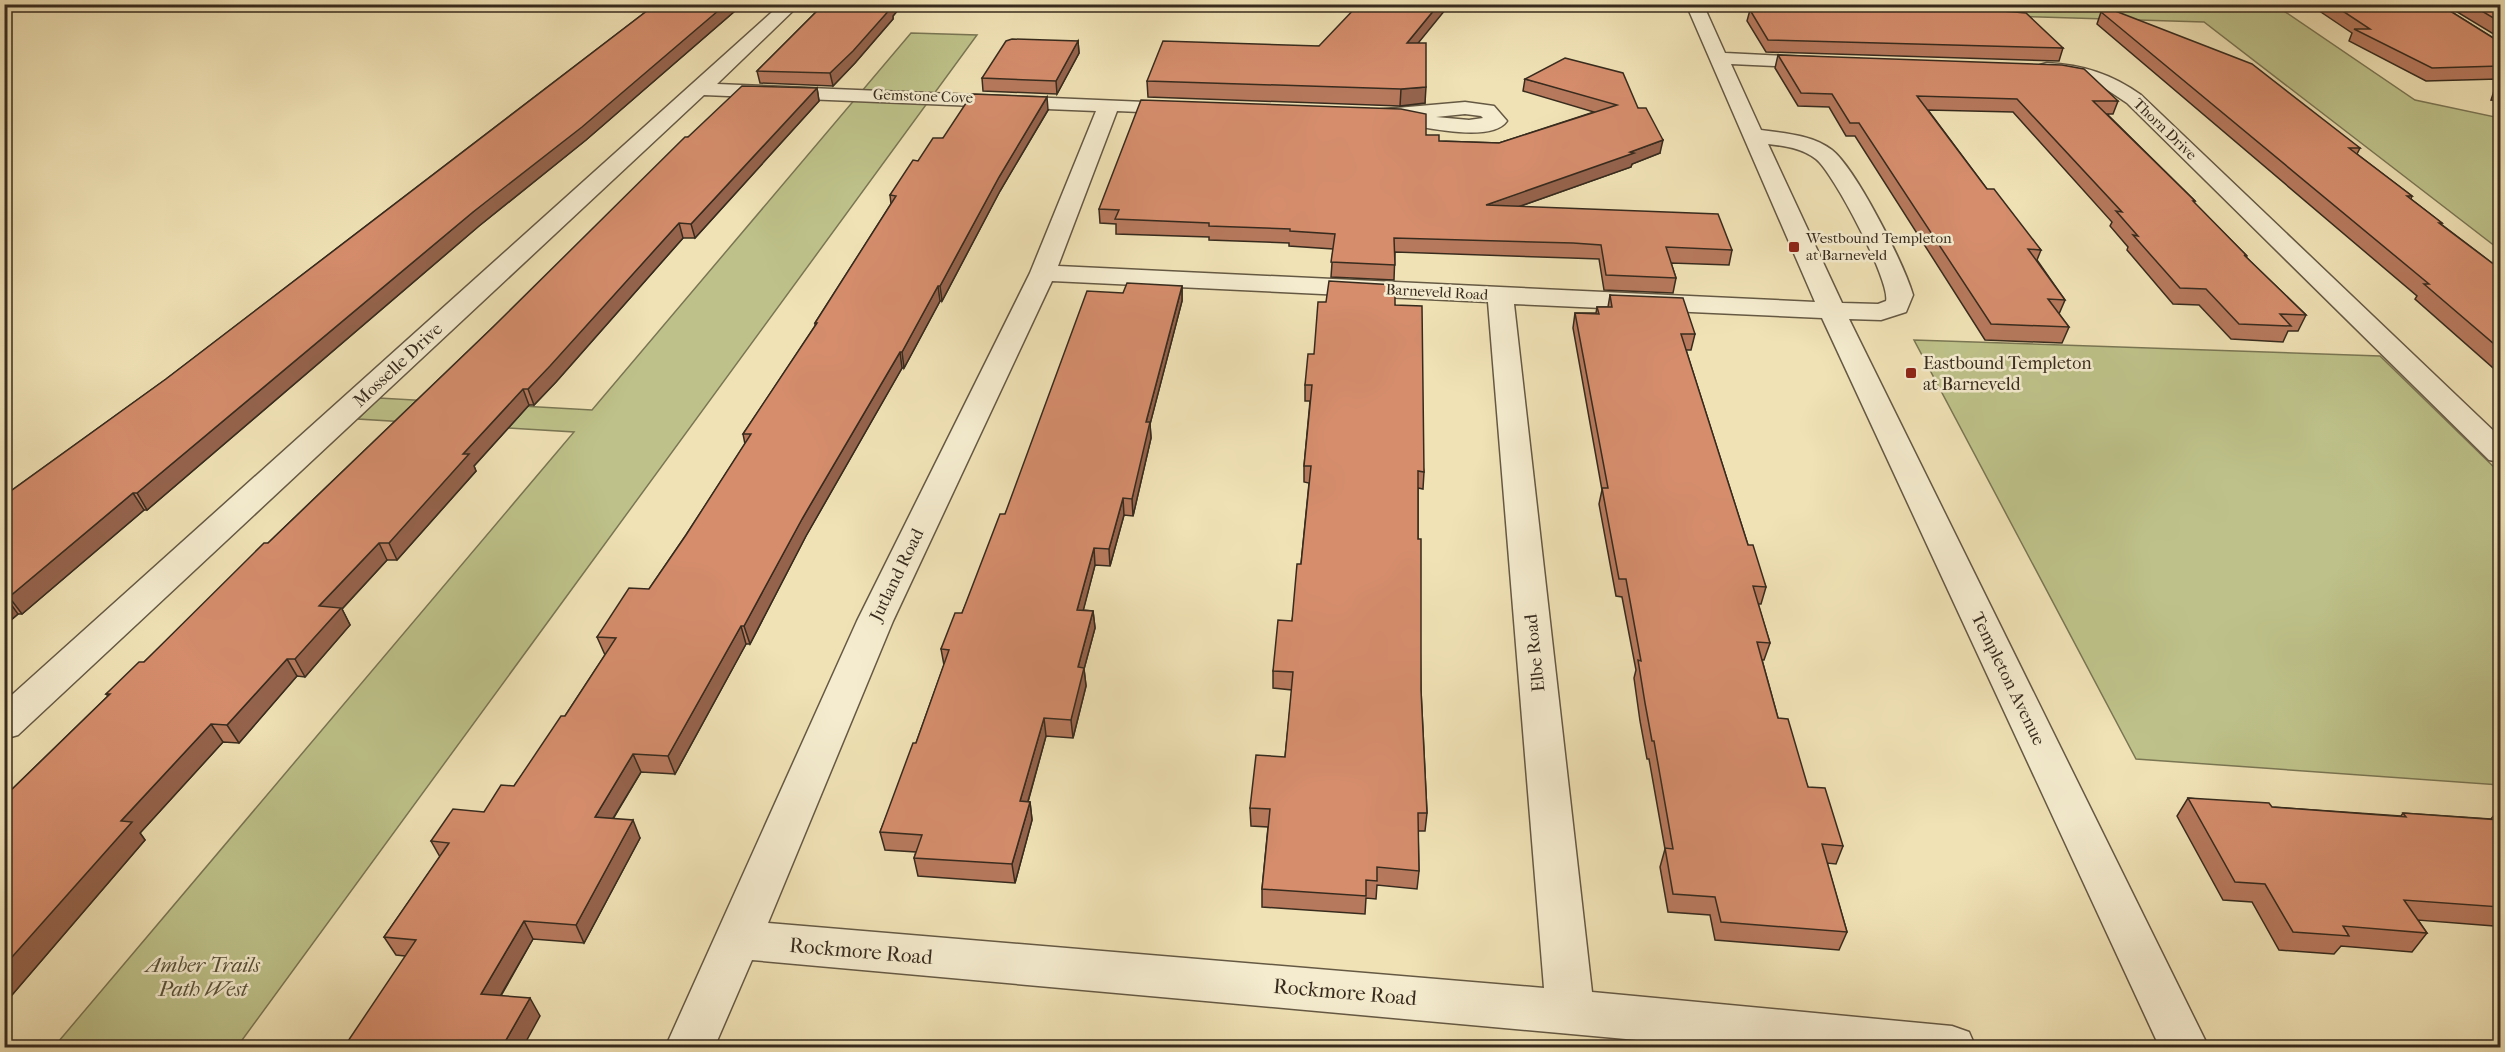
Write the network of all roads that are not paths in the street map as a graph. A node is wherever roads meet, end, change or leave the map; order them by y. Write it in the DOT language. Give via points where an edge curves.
graph roads {
  1 [pos="792,4"];
  2 [pos="1694,4"];
  3 [pos="1718,58"];
  4 [pos="1840,62"];
  5 [pos="2025,68"];
  6 [pos="698,89"];
  7 [pos="1109,105"];
  8 [pos="1202,108"];
  9 [pos="1365,113"];
  10 [pos="1400,114"];
  11 [pos="1754,136"];
  12 [pos="1043,273"];
  13 [pos="1500,295"];
  14 [pos="1832,310"];
  15 [pos="2500,453"];
  16 [pos="4,724"];
  17 [pos="738,940"];
  18 [pos="1570,1011"];
  19 [pos="689,1047"];
  20 [pos="1952,1047"];
  21 [pos="2185,1047"];
  1 -- 6 [label="street, Mosselle Drive"];
  2 -- 3 [label="street, Templeton Avenue"];
  3 -- 4 [label="street"];
  3 -- 11 [label="street, Templeton Avenue"];
  5 -- 15 [label="street, Thorn Drive" via="2078,71 2110,81 2134,99"];
  6 -- 7 [label="street, Gemstone Cove"];
  6 -- 16 [label="street, Mosselle Drive"];
  7 -- 8 [label="street, Gemstone Cove"];
  7 -- 12 [label="street, Jutland Road"];
  9 -- 10 [label="street"];
  11 -- 14 [label="street, Templeton Avenue"];
  11 -- 14 [label="street" via="1801,143 1827,156 1884,253 1901,295 1897,306 1881,312"];
  12 -- 13 [label="street, Barneveld Road"];
  12 -- 17 [label="street, Jutland Road" via="874,621"];
  13 -- 14 [label="street, Barneveld Road"];
  13 -- 18 [label="street, Elbe Road"];
  14 -- 21 [label="street, Templeton Avenue"];
  17 -- 18 [label="street, Rockmore Road"];
  17 -- 19 [label="street, Jutland Road"];
  18 -- 20 [label="street, Rockmore Road"];
}
